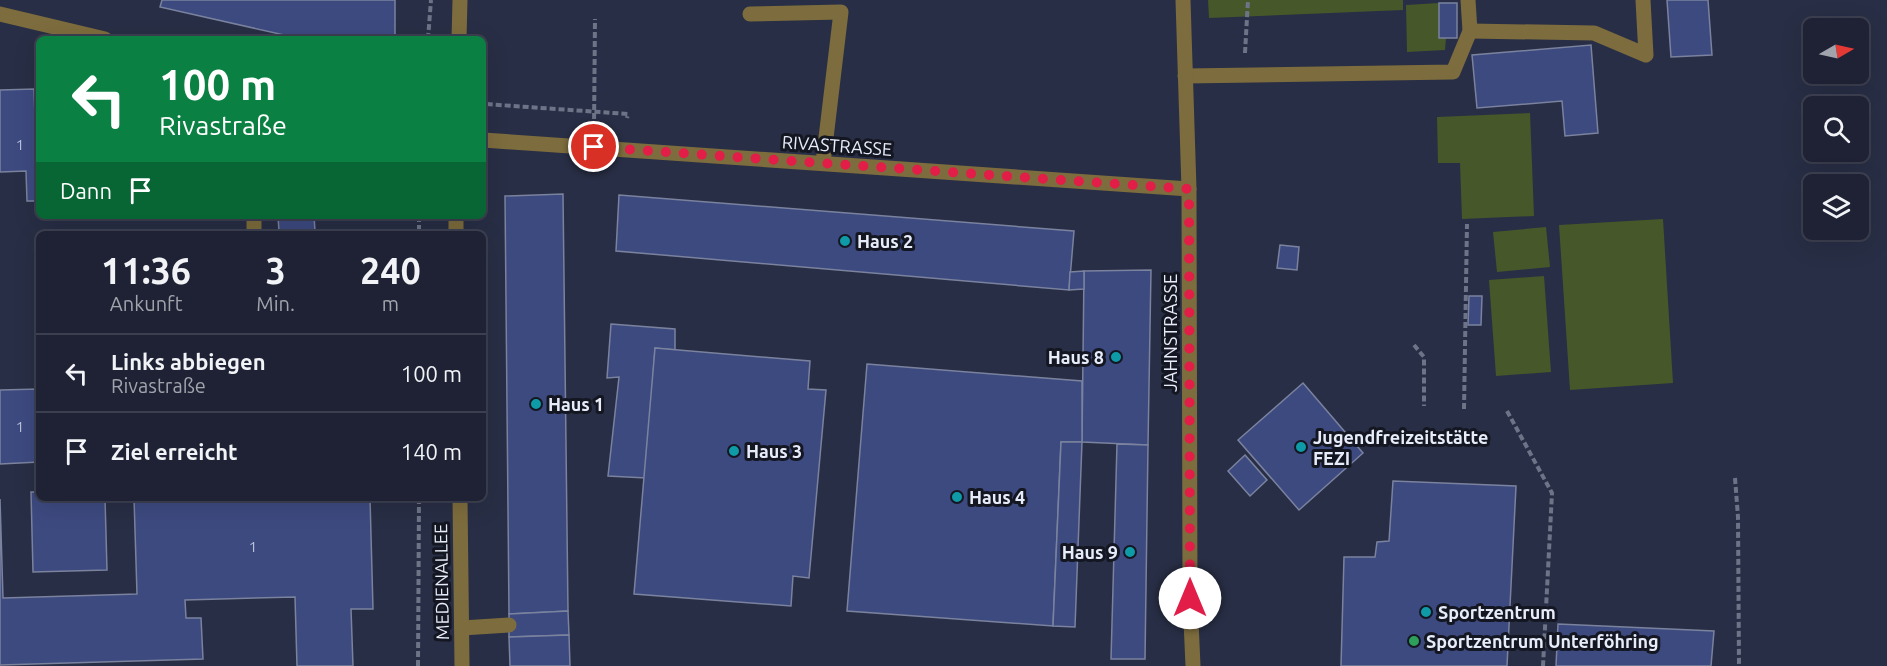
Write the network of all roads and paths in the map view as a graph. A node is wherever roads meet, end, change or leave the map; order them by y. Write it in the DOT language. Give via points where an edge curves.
graph roads {
  1 [pos="431,0"];
  2 [pos="460,0"];
  3 [pos="1183,0"];
  4 [pos="1248,0"];
  5 [pos="1468,0"];
  6 [pos="1643,0"];
  7 [pos="0,14"];
  8 [pos="750,14"];
  9 [pos="595,19"];
  10 [pos="1470,32"];
  11 [pos="92,36"];
  12 [pos="428,36"];
  13 [pos="459,36"];
  14 [pos="1245,60"];
  15 [pos="1185,76"];
  16 [pos="486,104"];
  17 [pos="595,112"];
  18 [pos="627,118"];
  19 [pos="486,140"];
  20 [pos="594,147"];
  21 [pos="823,163"];
  22 [pos="1189,189"];
  23 [pos="1467,224"];
  24 [pos="1414,345"];
  25 [pos="1425,406"];
  26 [pos="1464,408"];
  27 [pos="1507,411"];
  28 [pos="1735,478"];
  29 [pos="418,501"];
  30 [pos="460,501"];
  31 [pos="509,625"];
  32 [pos="462,628"];
  33 [pos="418,666"];
  34 [pos="462,666"];
  35 [pos="1193,666"];
  36 [pos="1543,666"];
  37 [pos="1739,666"];
  1 -- 12 [label="path"];
  2 -- 13 [label="street"];
  3 -- 15 [label="street, JAHNSTRASSE"];
  4 -- 14 [label="path"];
  5 -- 10 [label="street"];
  6 -- 10 [label="street" via="1646,55 1594,33"];
  7 -- 11 [label="street"];
  8 -- 21 [label="street" via="841,12"];
  9 -- 17 [label="path"];
  10 -- 15 [label="street" via="1453,72"];
  15 -- 22 [label="street, JAHNSTRASSE"];
  16 -- 17 [label="path"];
  17 -- 18 [label="path" via="628,114"];
  17 -- 20 [label="path"];
  19 -- 20 [label="street, RIVASTRASSE"];
  20 -- 21 [label="street, RIVASTRASSE"];
  21 -- 22 [label="street, RIVASTRASSE"];
  22 -- 35 [label="street, JAHNSTRASSE"];
  23 -- 26 [label="path"];
  24 -- 25 [label="path" via="1424,357"];
  27 -- 36 [label="path" via="1552,493"];
  28 -- 37 [label="path"];
  29 -- 33 [label="path"];
  30 -- 32 [label="street, MEDIENALLEE"];
  31 -- 32 [label="street"];
  32 -- 34 [label="street, MEDIENALLEE"];
}
